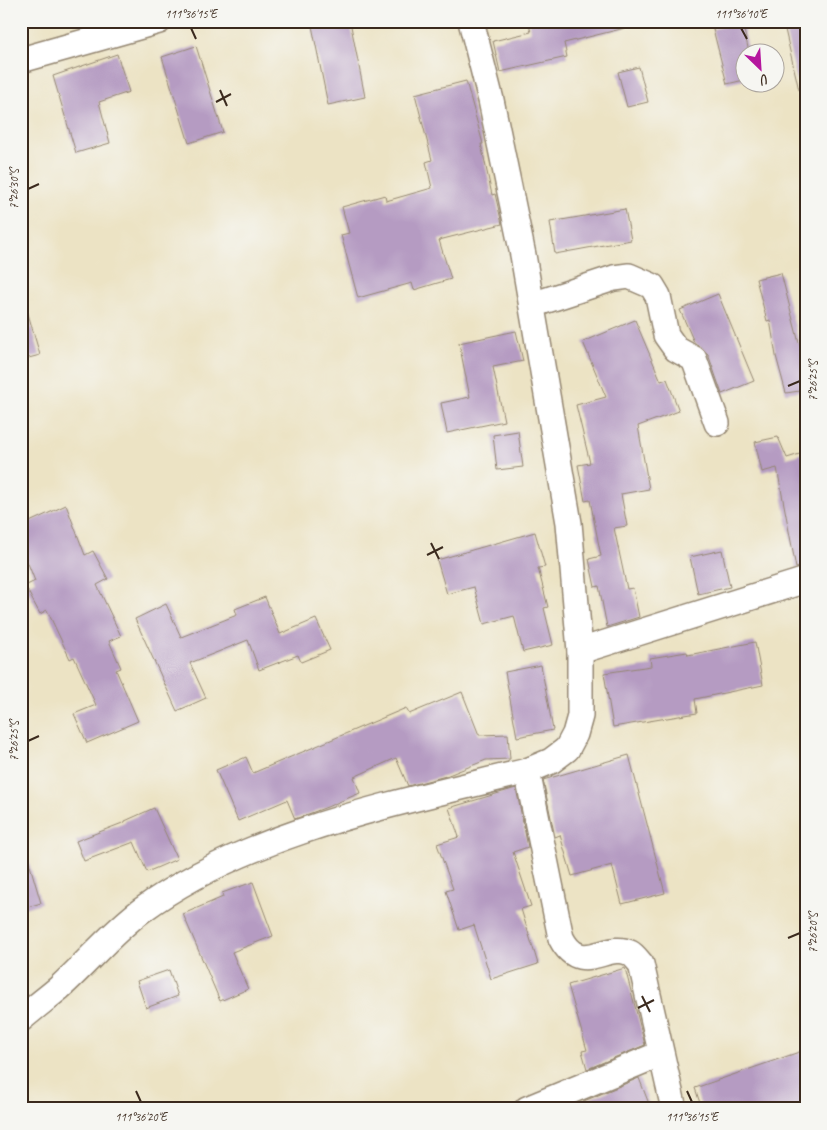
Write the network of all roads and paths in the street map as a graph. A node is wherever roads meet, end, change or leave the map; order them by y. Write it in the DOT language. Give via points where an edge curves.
graph roads {
  1 [pos="160,21"];
  2 [pos="471,21"];
  3 [pos="21,60"];
  4 [pos="532,305"];
  5 [pos="717,423"];
  6 [pos="806,580"];
  7 [pos="580,651"];
  8 [pos="527,771"];
  9 [pos="21,1018"];
  10 [pos="660,1054"];
  11 [pos="527,1109"];
  12 [pos="674,1109"];
  1 -- 3 [label="street"];
  2 -- 4 [label="street" via="491,100"];
  4 -- 5 [label="street" via="614,278 628,276 643,280 658,296 666,334 676,349 694,360"];
  4 -- 7 [label="street" via="569,523"];
  6 -- 7 [label="street"];
  7 -- 8 [label="street" via="580,716 575,734 567,749 552,762"];
  8 -- 9 [label="street" via="366,812 272,841 179,885 108,937 60,987"];
  8 -- 10 [label="street" via="561,938 566,947 581,956 591,957 620,950 631,953 641,964"];
  10 -- 11 [label="street"];
  10 -- 12 [label="street"];
}
